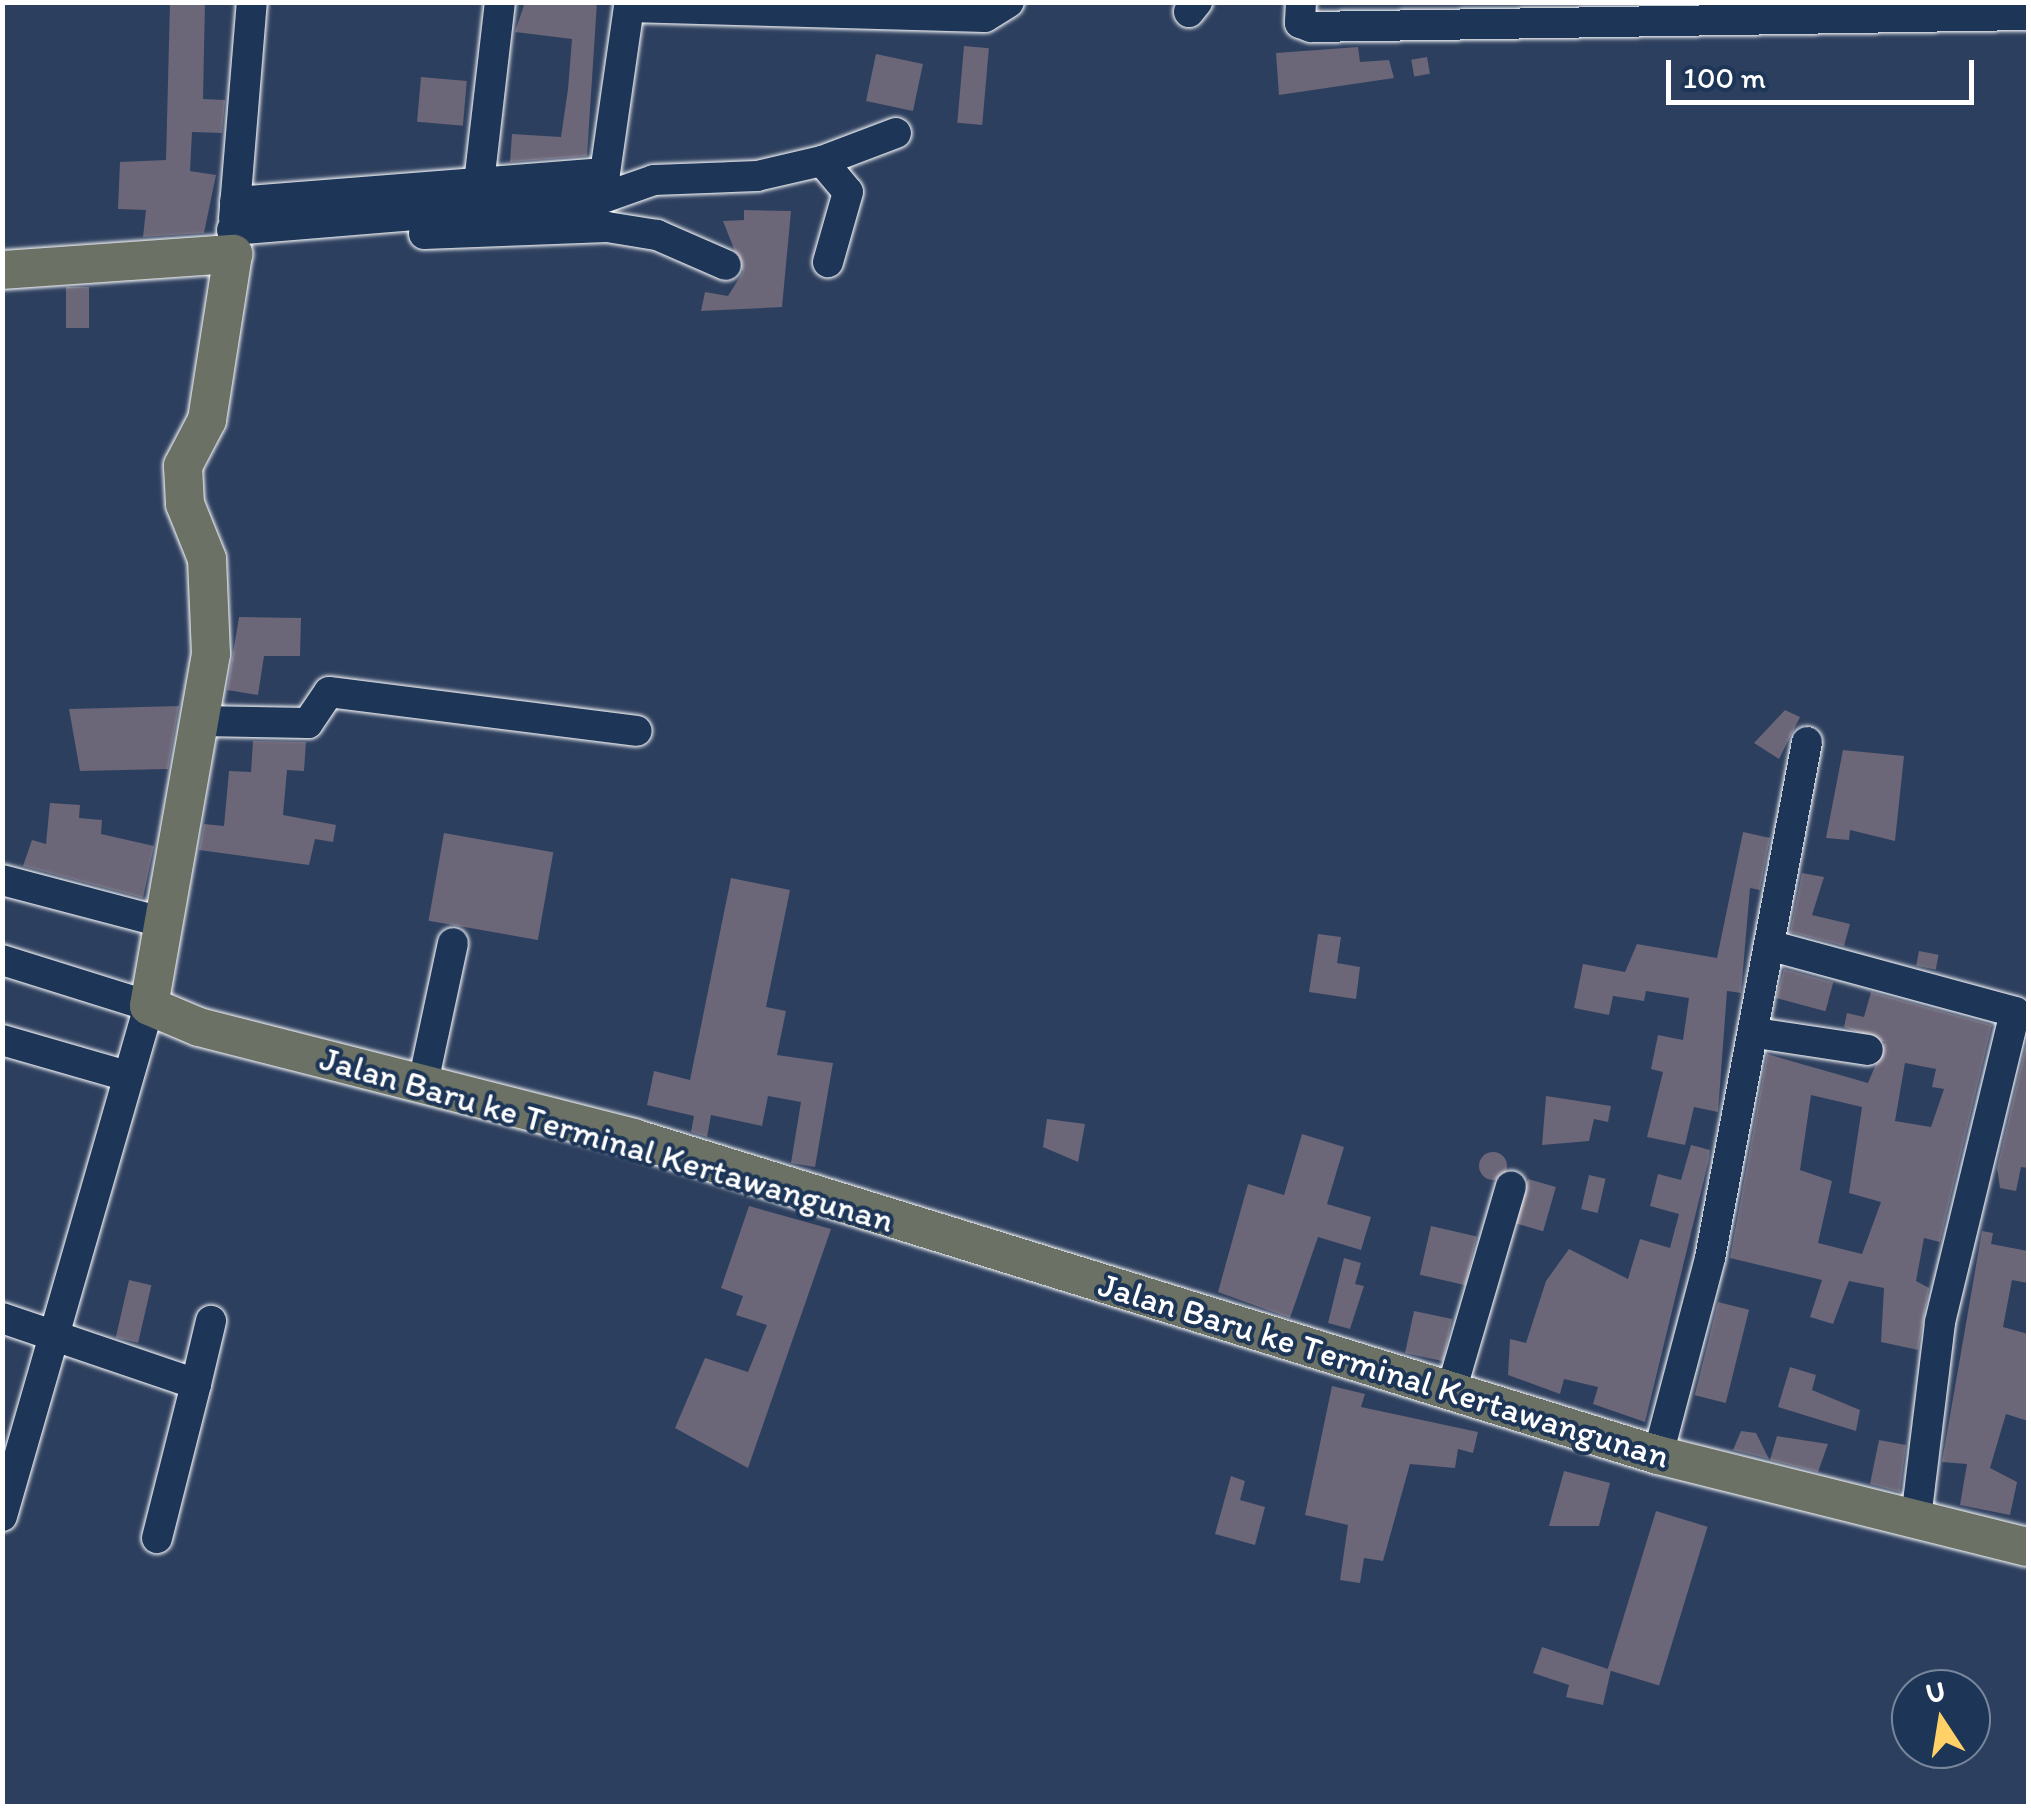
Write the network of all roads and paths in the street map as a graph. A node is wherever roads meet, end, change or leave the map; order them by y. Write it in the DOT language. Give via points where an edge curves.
graph roads {
  1 [pos="252,2"];
  2 [pos="500,2"];
  3 [pos="1010,2"];
  4 [pos="1301,2"];
  5 [pos="630,5"];
  6 [pos="823,7"];
  7 [pos="1738,9"];
  8 [pos="1635,10"];
  9 [pos="1837,10"];
  10 [pos="2028,14"];
  11 [pos="896,133"];
  12 [pos="822,162"];
  13 [pos="479,184"];
  14 [pos="233,232"];
  15 [pos="828,262"];
  16 [pos="726,265"];
  17 [pos="2,270"];
  18 [pos="200,721"];
  19 [pos="637,732"];
  20 [pos="1807,742"];
  21 [pos="2,880"];
  22 [pos="166,922"];
  23 [pos="453,943"];
  24 [pos="1772,946"];
  25 [pos="2,960"];
  26 [pos="149,1006"];
  27 [pos="1756,1033"];
  28 [pos="2,1040"];
  29 [pos="1868,1050"];
  30 [pos="123,1075"];
  31 [pos="423,1084"];
  32 [pos="1512,1186"];
  33 [pos="2,1318"];
  34 [pos="211,1321"];
  35 [pos="50,1337"];
  36 [pos="196,1384"];
  37 [pos="1452,1388"];
  38 [pos="1658,1455"];
  39 [pos="2,1516"];
  40 [pos="1916,1518"];
  41 [pos="157,1538"];
  42 [pos="2028,1547"];
  1 -- 14 [label="street"];
  2 -- 13 [label="street"];
  3 -- 6 [label="street" via="985,17"];
  4 -- 8 [label="street" via="1300,23 1310,26"];
  5 -- 6 [label="street"];
  5 -- 13 [label="street" via="605,173"];
  7 -- 8 [label="street"];
  7 -- 9 [label="street"];
  9 -- 10 [label="street"];
  11 -- 12 [label="street"];
  12 -- 14 [label="street" via="757,176 654,180 597,200"];
  12 -- 15 [label="street" via="848,192"];
  13 -- 14 [label="street"];
  14 -- 16 [label="street" via="607,227 657,235"];
  14 -- 17 [label="main road"];
  14 -- 18 [label="main road" via="207,420 183,466 212,593"];
  18 -- 19 [label="street" via="308,723 329,692"];
  18 -- 22 [label="main road"];
  20 -- 24 [label="street"];
  21 -- 22 [label="street"];
  22 -- 26 [label="main road"];
  23 -- 31 [label="street"];
  24 -- 27 [label="street"];
  24 -- 40 [label="street" via="2015,1012 1940,1322"];
  25 -- 26 [label="street"];
  26 -- 30 [label="street"];
  26 -- 31 [label="main road, Jalan Baru ke Terminal Kertawangunan"];
  27 -- 29 [label="street"];
  27 -- 38 [label="street"];
  28 -- 30 [label="street"];
  30 -- 35 [label="street"];
  31 -- 37 [label="main road, Jalan Baru ke Terminal Kertawangunan" via="633,1138"];
  32 -- 37 [label="street"];
  33 -- 35 [label="street"];
  34 -- 36 [label="street"];
  35 -- 36 [label="street"];
  35 -- 39 [label="street"];
  36 -- 41 [label="street"];
  37 -- 38 [label="main road, Jalan Baru ke Terminal Kertawangunan"];
  38 -- 40 [label="main road, Jalan Baru ke Terminal Kertawangunan"];
  40 -- 42 [label="main road, Jalan Baru ke Terminal Kertawangunan"];
}
